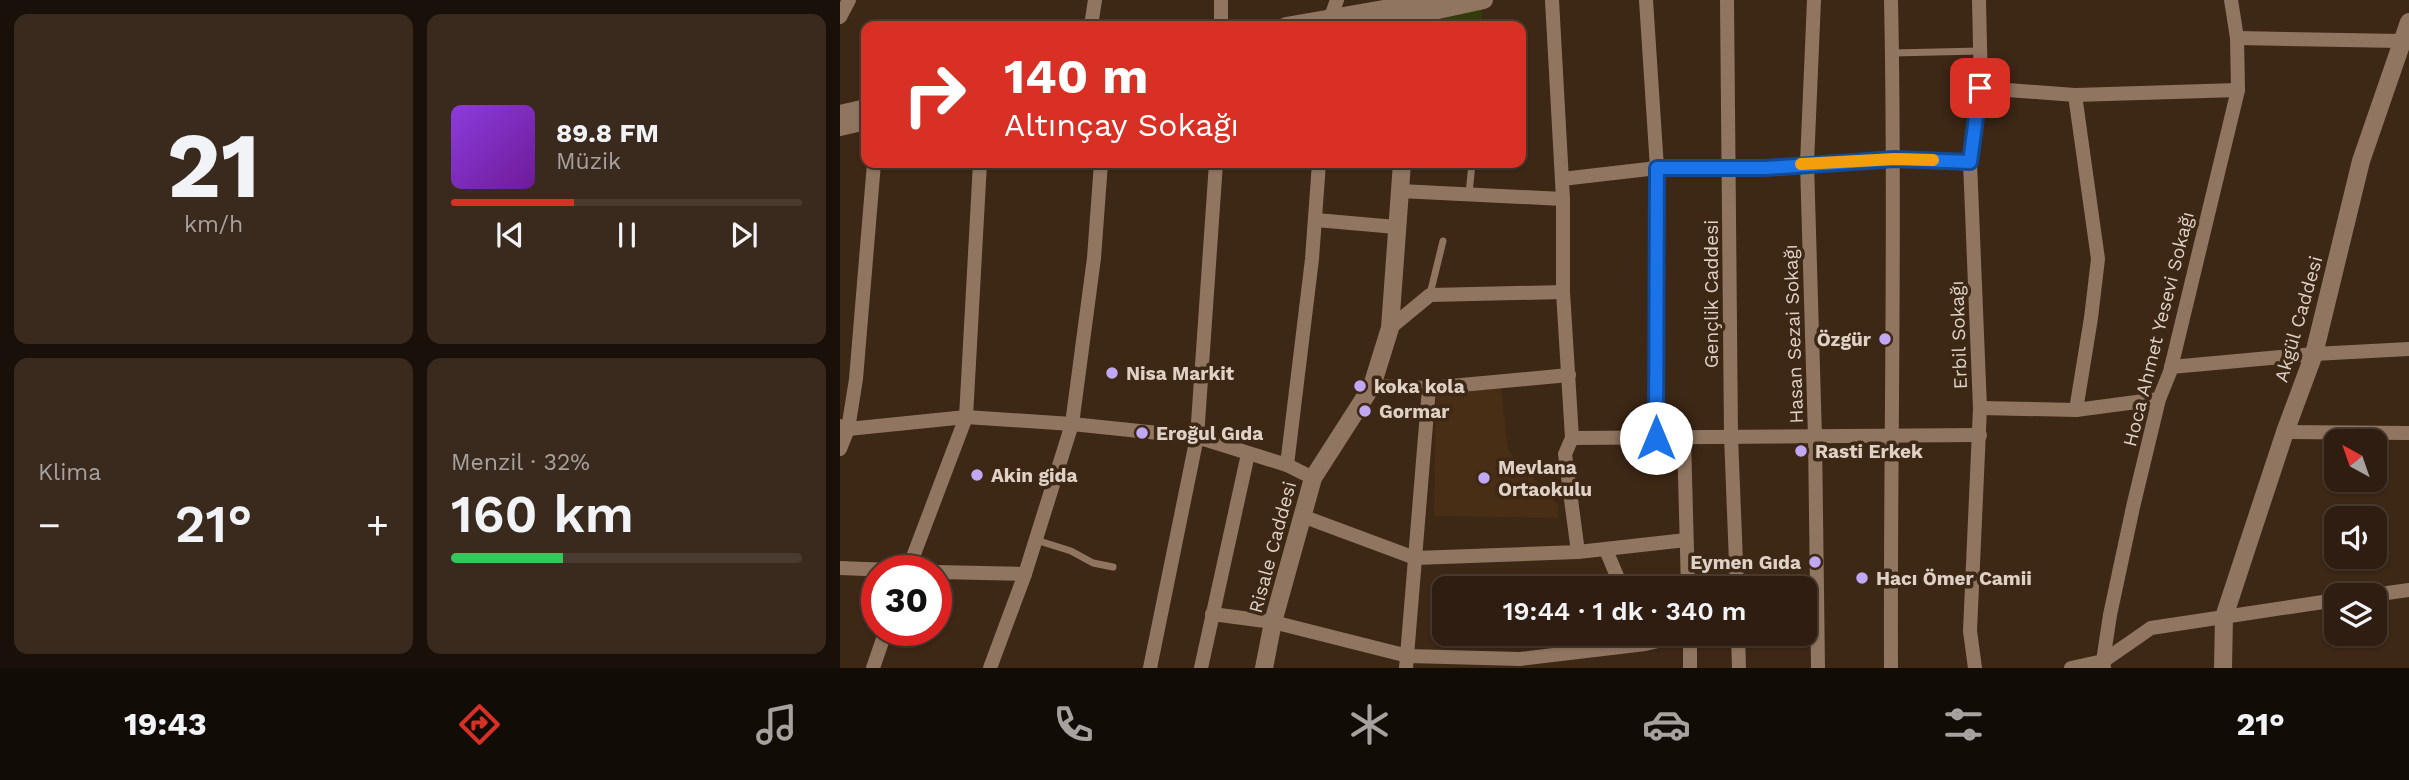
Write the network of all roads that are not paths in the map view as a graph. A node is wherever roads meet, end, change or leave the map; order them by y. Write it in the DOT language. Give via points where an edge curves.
graph roads {
  1 [pos="1095,0"];
  2 [pos="1220,0"];
  3 [pos="1484,0"];
  4 [pos="1552,0"];
  5 [pos="1646,0"];
  6 [pos="1727,0"];
  7 [pos="1814,0"];
  8 [pos="1891,0"];
  9 [pos="1979,0"];
  10 [pos="2231,0"];
  11 [pos="853,1"];
  12 [pos="1421,9"];
  13 [pos="1332,14"];
  14 [pos="840,17"];
  15 [pos="1092,21"];
  16 [pos="1221,21"];
  17 [pos="1305,21"];
  18 [pos="1381,21"];
  19 [pos="2409,22"];
  20 [pos="2237,38"];
  21 [pos="2401,41"];
  22 [pos="1980,51"];
  23 [pos="1892,53"];
  24 [pos="1980,88"];
  25 [pos="2238,90"];
  26 [pos="2075,95"];
  27 [pos="861,109"];
  28 [pos="840,114"];
  29 [pos="861,122"];
  30 [pos="840,127"];
  31 [pos="1895,159"];
  32 [pos="1970,162"];
  33 [pos="1807,163"];
  34 [pos="1730,167"];
  35 [pos="873,168"];
  36 [pos="980,168"];
  37 [pos="1101,168"];
  38 [pos="1216,168"];
  39 [pos="1319,168"];
  40 [pos="1401,168"];
  41 [pos="1472,168"];
  42 [pos="1657,168"];
  43 [pos="1562,179"];
  44 [pos="1399,191"];
  45 [pos="1469,195"];
  46 [pos="1563,199"];
  47 [pos="1316,220"];
  48 [pos="1396,227"];
  49 [pos="1443,241"];
  50 [pos="1563,292"];
  51 [pos="1430,295"];
  52 [pos="1390,328"];
  53 [pos="2409,349"];
  54 [pos="2314,354"];
  55 [pos="2171,367"];
  56 [pos="1569,375"];
  57 [pos="1373,386"];
  58 [pos="1429,388"];
  59 [pos="2159,399"];
  60 [pos="1980,408"];
  61 [pos="2076,410"];
  62 [pos="966,417"];
  63 [pos="1072,424"];
  64 [pos="844,427"];
  65 [pos="2285,432"];
  66 [pos="2409,433"];
  67 [pos="1980,435"];
  68 [pos="1731,436"];
  69 [pos="1197,437"];
  70 [pos="1815,437"];
  71 [pos="1890,437"];
  72 [pos="1572,438"];
  73 [pos="1656,438"];
  74 [pos="1684,438"];
  75 [pos="840,449"];
  76 [pos="1248,454"];
  77 [pos="1287,465"];
  78 [pos="1313,478"];
  79 [pos="1302,516"];
  80 [pos="1036,540"];
  81 [pos="1686,540"];
  82 [pos="1606,550"];
  83 [pos="1578,552"];
  84 [pos="914,555"];
  85 [pos="1415,558"];
  86 [pos="1114,567"];
  87 [pos="840,568"];
  88 [pos="861,569"];
  89 [pos="952,573"];
  90 [pos="1025,575"];
  91 [pos="1617,576"];
  92 [pos="1688,576"];
  93 [pos="1737,576"];
  94 [pos="2409,590"];
  95 [pos="2387,593"];
  96 [pos="2324,602"];
  97 [pos="1212,614"];
  98 [pos="2224,617"];
  99 [pos="1273,622"];
  100 [pos="881,646"];
  101 [pos="1600,646"];
  102 [pos="1689,646"];
  103 [pos="1738,646"];
  104 [pos="1407,662"];
  105 [pos="2101,666"];
  106 [pos="873,668"];
  107 [pos="990,668"];
  108 [pos="1150,668"];
  109 [pos="1201,668"];
  110 [pos="1264,668"];
  111 [pos="1690,668"];
  112 [pos="1739,668"];
  113 [pos="1818,668"];
  114 [pos="1891,668"];
  115 [pos="1975,668"];
  116 [pos="2071,668"];
  117 [pos="2223,668"];
  1 -- 15 [label="street"];
  2 -- 16 [label="street"];
  3 -- 12 [label="street"];
  4 -- 43 [label="street"];
  5 -- 42 [label="street"];
  6 -- 34 [label="street, Gençlik Caddesi"];
  7 -- 33 [label="street, Hasan Sezai Sokağı"];
  8 -- 23 [label="street"];
  9 -- 22 [label="street, Erbil Sokağı"];
  10 -- 20 [label="street, Hoca Ahmet Yesevi Sokağı"];
  11 -- 14 [label="street"];
  12 -- 13 [label="street"];
  12 -- 18 [label="street"];
  13 -- 17 [label="street"];
  19 -- 21 [label="street, Akgül Caddesi"];
  20 -- 21 [label="street"];
  20 -- 25 [label="street, Hoca Ahmet Yesevi Sokağı"];
  21 -- 54 [label="street, Akgül Caddesi" via="2361,161"];
  22 -- 23 [label="lane"];
  22 -- 24 [label="street, Erbil Sokağı"];
  23 -- 31 [label="street"];
  24 -- 26 [label="street"];
  24 -- 32 [label="street, Erbil Sokağı"];
  25 -- 26 [label="street"];
  25 -- 55 [label="street, Hoca Ahmet Yesevi Sokağı"];
  26 -- 61 [label="street" via="2098,259"];
  27 -- 28 [label="street"];
  29 -- 30 [label="street"];
  31 -- 32 [label="street"];
  31 -- 33 [label="street"];
  31 -- 71 [label="street"];
  32 -- 60 [label="street, Erbil Sokağı"];
  33 -- 34 [label="street"];
  33 -- 70 [label="street, Hasan Sezai Sokağı"];
  34 -- 42 [label="street"];
  34 -- 68 [label="street, Gençlik Caddesi"];
  35 -- 64 [label="street" via="856,379"];
  36 -- 62 [label="street"];
  37 -- 63 [label="street"];
  38 -- 69 [label="street"];
  39 -- 47 [label="street"];
  40 -- 44 [label="street, Risale Caddesi"];
  41 -- 45 [label="lane"];
  42 -- 43 [label="street"];
  42 -- 73 [label="street"];
  43 -- 46 [label="street"];
  44 -- 45 [label="street"];
  44 -- 48 [label="street, Risale Caddesi"];
  45 -- 46 [label="street"];
  46 -- 50 [label="street"];
  47 -- 48 [label="street"];
  47 -- 77 [label="street"];
  48 -- 52 [label="street, Risale Caddesi"];
  49 -- 51 [label="lane"];
  50 -- 51 [label="street"];
  50 -- 56 [label="street"];
  51 -- 52 [label="street"];
  52 -- 57 [label="street, Risale Caddesi"];
  53 -- 54 [label="street"];
  54 -- 55 [label="street"];
  54 -- 65 [label="street, Akgül Caddesi"];
  55 -- 59 [label="street, Hoca Ahmet Yesevi Sokağı"];
  56 -- 58 [label="street"];
  56 -- 72 [label="street"];
  57 -- 58 [label="street"];
  57 -- 78 [label="street, Risale Caddesi"];
  58 -- 85 [label="street"];
  59 -- 61 [label="street"];
  59 -- 105 [label="street, Hoca Ahmet Yesevi Sokağı"];
  60 -- 61 [label="street"];
  60 -- 67 [label="street, Erbil Sokağı"];
  62 -- 63 [label="street"];
  62 -- 64 [label="street"];
  62 -- 84 [label="street"];
  63 -- 69 [label="street"];
  63 -- 80 [label="street"];
  64 -- 75 [label="street"];
  65 -- 66 [label="street"];
  65 -- 98 [label="street, Akgül Caddesi"];
  67 -- 71 [label="street"];
  67 -- 115 [label="street, Erbil Sokağı" via="1970,631"];
  68 -- 70 [label="street"];
  68 -- 74 [label="street"];
  68 -- 93 [label="street, Gençlik Caddesi"];
  69 -- 76 [label="street"];
  69 -- 108 [label="street"];
  70 -- 71 [label="street"];
  70 -- 113 [label="street, Hasan Sezai Sokağı"];
  71 -- 114 [label="street"];
  72 -- 73 [label="street"];
  72 -- 83 [label="street" via="1565,454"];
  73 -- 74 [label="street"];
  74 -- 81 [label="street"];
  76 -- 77 [label="street"];
  76 -- 97 [label="street"];
  77 -- 78 [label="street"];
  78 -- 79 [label="street, Risale Caddesi"];
  79 -- 85 [label="street"];
  79 -- 99 [label="street, Risale Caddesi"];
  80 -- 86 [label="lane"];
  80 -- 90 [label="street"];
  81 -- 82 [label="street"];
  81 -- 92 [label="street"];
  82 -- 83 [label="street"];
  82 -- 91 [label="street"];
  83 -- 85 [label="street"];
  85 -- 104 [label="street"];
  87 -- 88 [label="street"];
  89 -- 90 [label="street"];
  90 -- 107 [label="street"];
  94 -- 95 [label="street"];
  96 -- 98 [label="street"];
  97 -- 99 [label="street"];
  97 -- 109 [label="street"];
  98 -- 105 [label="street" via="2151,628"];
  98 -- 117 [label="street, Akgül Caddesi"];
  99 -- 104 [label="street"];
  99 -- 110 [label="street, Risale Caddesi"];
  100 -- 106 [label="street"];
  101 -- 104 [label="street" via="1520,659"];
  102 -- 111 [label="street"];
  103 -- 112 [label="street"];
  105 -- 116 [label="street"];
}
